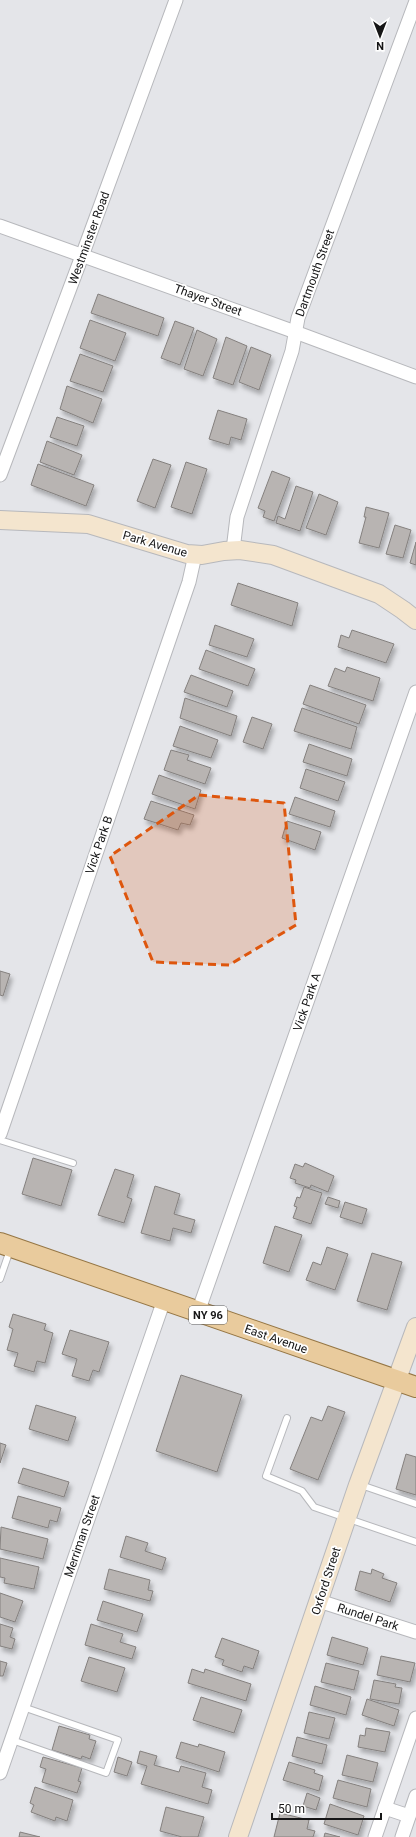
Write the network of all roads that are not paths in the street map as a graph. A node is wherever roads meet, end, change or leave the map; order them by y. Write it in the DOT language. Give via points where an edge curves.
graph roads {
  1 [pos="176,0"];
  2 [pos="416,1"];
  3 [pos="0,226"];
  4 [pos="82,256"];
  5 [pos="295,332"];
  6 [pos="416,377"];
  7 [pos="0,474"];
  8 [pos="0,520"];
  9 [pos="233,550"];
  10 [pos="195,555"];
  11 [pos="416,620"];
  12 [pos="416,692"];
  13 [pos="0,1134"];
  14 [pos="0,1140"];
  15 [pos="73,1163"];
  16 [pos="6,1245"];
  17 [pos="0,1279"];
  18 [pos="164,1300"];
  19 [pos="198,1312"];
  20 [pos="416,1327"];
  21 [pos="397,1380"];
  22 [pos="416,1387"];
  23 [pos="287,1418"];
  24 [pos="358,1485"];
  25 [pos="416,1504"];
  26 [pos="346,1519"];
  27 [pos="416,1542"];
  28 [pos="319,1601"];
  29 [pos="416,1632"];
  30 [pos="23,1707"];
  31 [pos="416,1718"];
  32 [pos="12,1740"];
  33 [pos="0,1773"];
  34 [pos="416,1796"];
  35 [pos="385,1808"];
  36 [pos="409,1816"];
  37 [pos="238,1837"];
  38 [pos="375,1837"];
  39 [pos="402,1837"];
  1 -- 4 [label="street, Westminster Road"];
  2 -- 5 [label="street, Dartmouth Street"];
  3 -- 4 [label="street, Thayer Street"];
  4 -- 5 [label="street, Thayer Street"];
  4 -- 7 [label="street, Westminster Road"];
  5 -- 6 [label="street, Thayer Street"];
  5 -- 9 [label="street, Dartmouth Street" via="292,351 237,517"];
  8 -- 10 [label="street, Park Avenue" via="88,524 175,552"];
  9 -- 10 [label="street, Park Avenue"];
  9 -- 11 [label="street, Park Avenue" via="273,555 370,590 387,598"];
  10 -- 13 [label="street, Vick Park B" via="190,580"];
  12 -- 19 [label="street, Vick Park A"];
  14 -- 15 [label="lane"];
  16 -- 17 [label="lane"];
  16 -- 18 [label="main road, East Avenue / NY 96"];
  18 -- 19 [label="main road, East Avenue / NY 96"];
  18 -- 30 [label="street, Merriman Street"];
  19 -- 21 [label="main road, East Avenue / NY 96"];
  20 -- 21 [label="street, Oxford Street"];
  21 -- 22 [label="main road, East Avenue / NY 96"];
  21 -- 24 [label="street, Oxford Street"];
  23 -- 26 [label="lane" via="266,1476 302,1491 314,1507"];
  24 -- 25 [label="lane"];
  24 -- 26 [label="street, Oxford Street"];
  26 -- 27 [label="lane"];
  26 -- 28 [label="street, Oxford Street"];
  28 -- 29 [label="street, Rundel Park"];
  28 -- 37 [label="street, Oxford Street"];
  30 -- 32 [label="street, Merriman Street"];
  30 -- 32 [label="lane" via="118,1740 106,1773"];
  31 -- 35 [label="street"];
  32 -- 33 [label="street, Merriman Street"];
  34 -- 36 [label="street"];
  35 -- 36 [label="street"];
  35 -- 38 [label="street"];
  36 -- 39 [label="street"];
}
